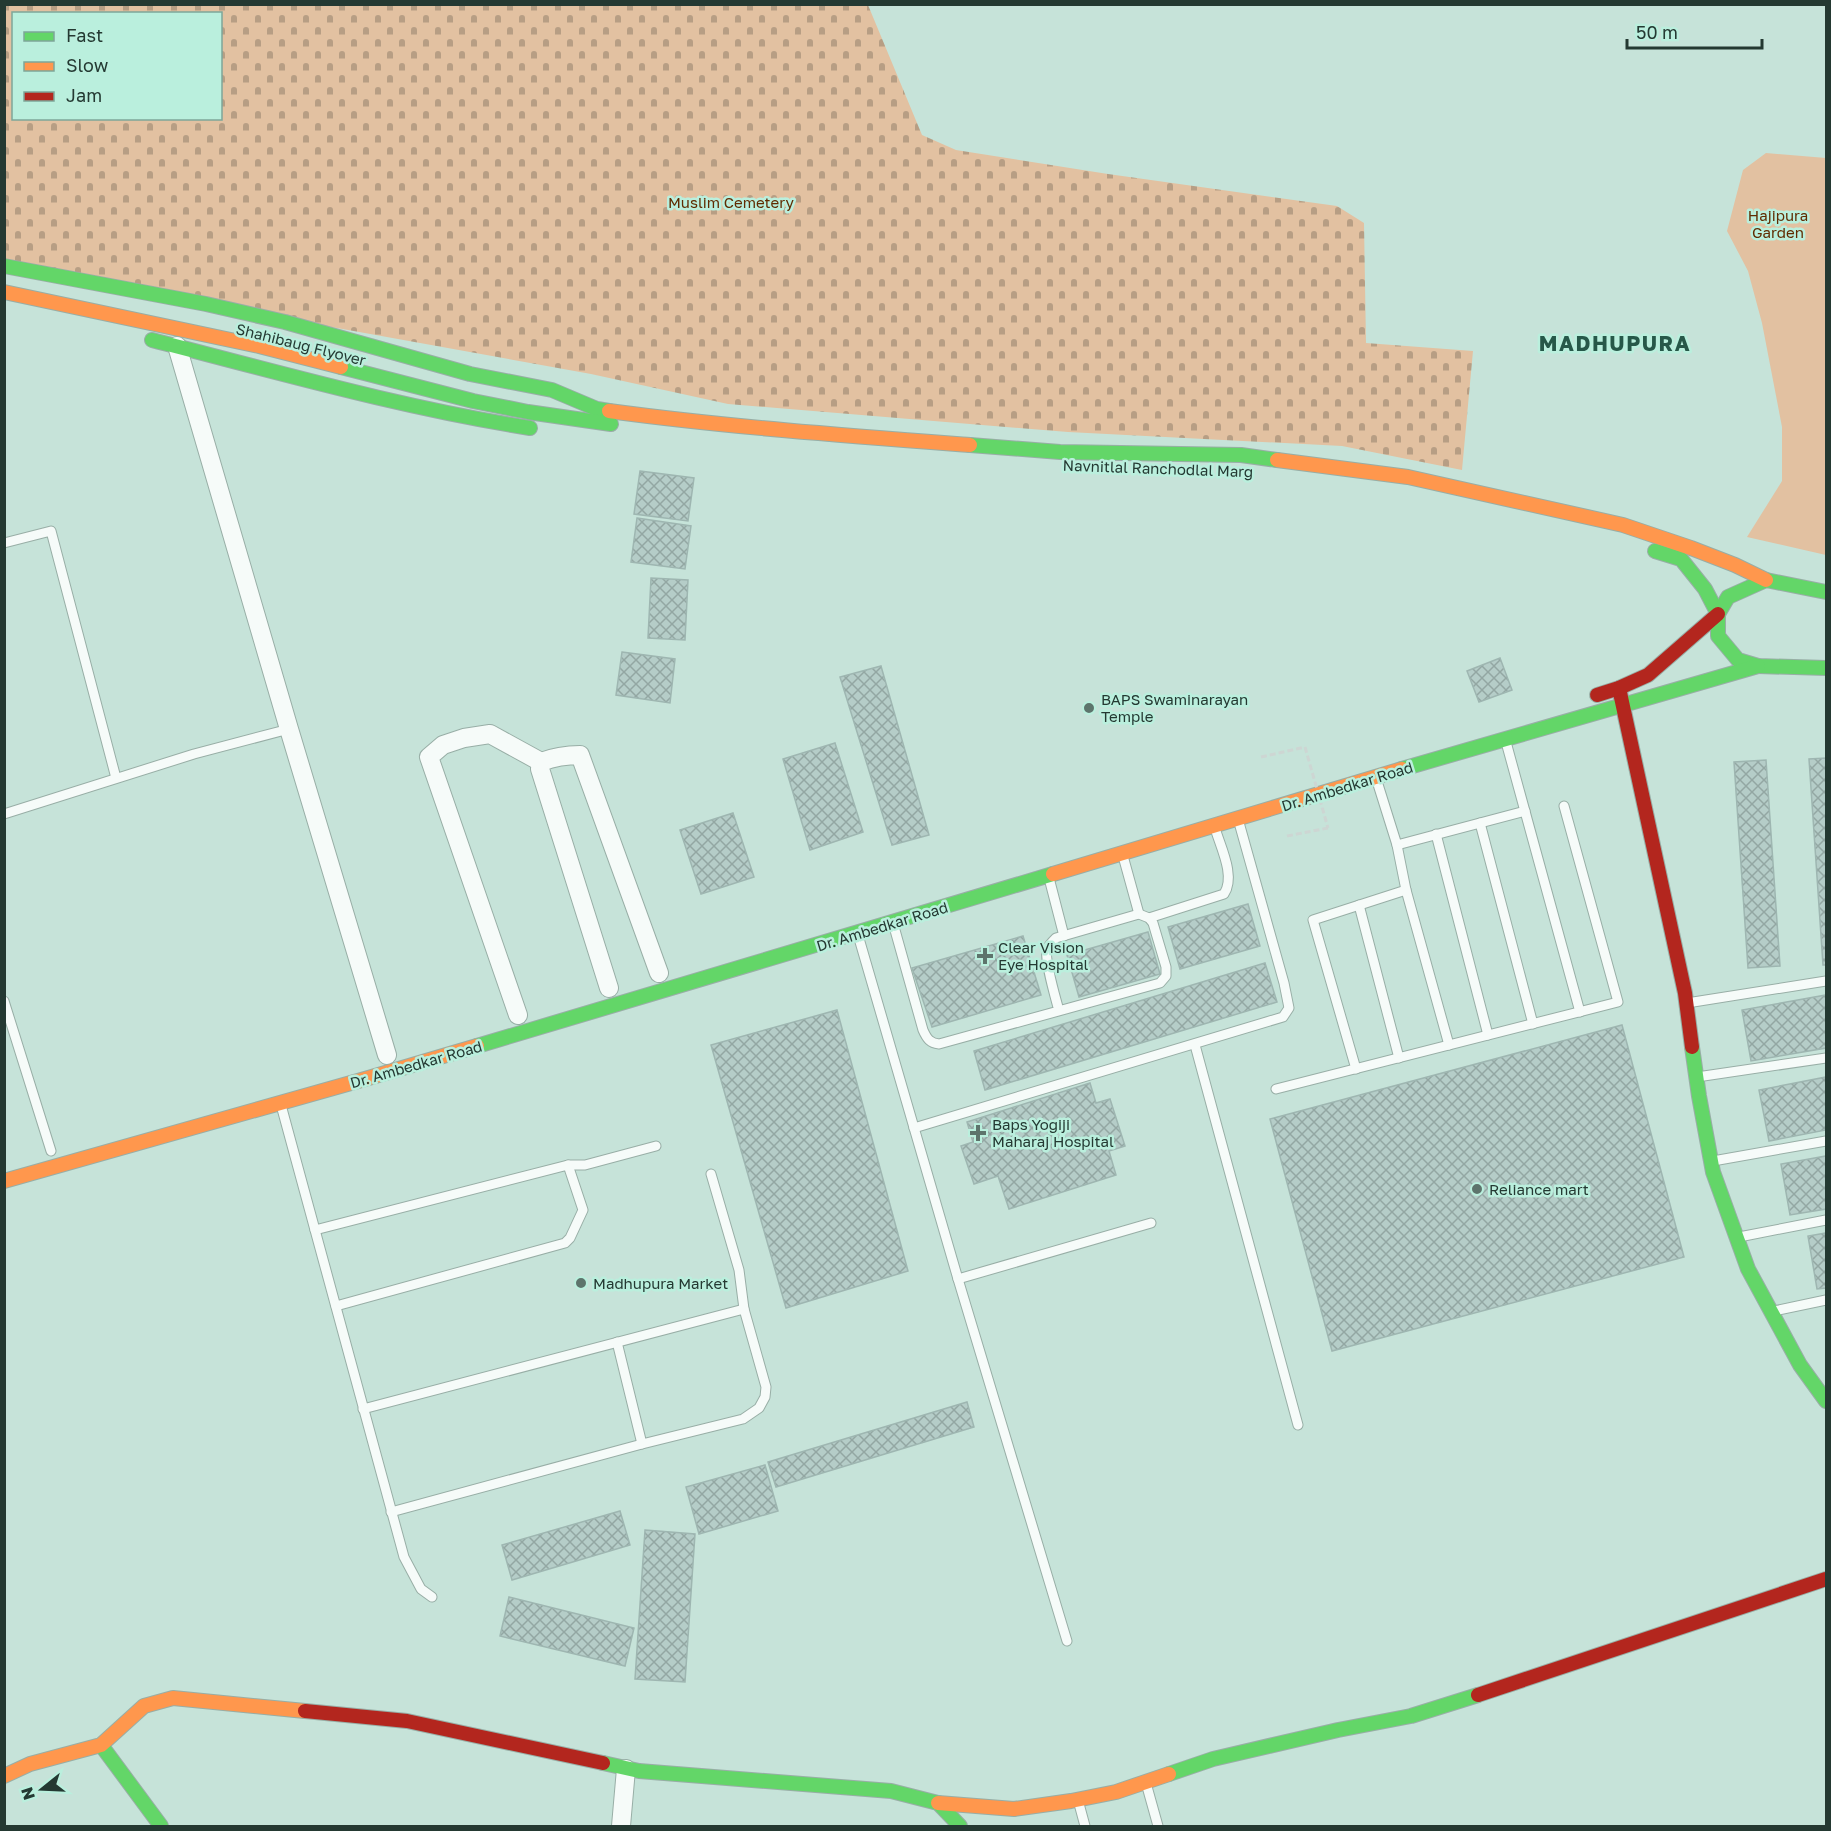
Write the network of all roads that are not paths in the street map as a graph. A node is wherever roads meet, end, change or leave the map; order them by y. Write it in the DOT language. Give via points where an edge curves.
graph roads {
  1 [pos="4,266"];
  2 [pos="4,279"];
  3 [pos="4,292"];
  4 [pos="143,338"];
  5 [pos="177,346"];
  6 [pos="529,406"];
  7 [pos="597,416"];
  8 [pos="538,430"];
  9 [pos="559,430"];
  10 [pos="850,449"];
  11 [pos="896,453"];
  12 [pos="1283,474"];
  13 [pos="1395,489"];
  14 [pos="1508,513"];
  15 [pos="4,543"];
  16 [pos="1639,546"];
  17 [pos="1766,580"];
  18 [pos="1827,592"];
  19 [pos="1718,614"];
  20 [pos="1758,666"];
  21 [pos="1827,668"];
  22 [pos="1619,688"];
  23 [pos="1586,698"];
  24 [pos="1623,704"];
  25 [pos="289,729"];
  26 [pos="1505,739"];
  27 [pos="541,762"];
  28 [pos="116,778"];
  29 [pos="1376,778"];
  30 [pos="1564,806"];
  31 [pos="1525,811"];
  32 [pos="4,814"];
  33 [pos="1238,819"];
  34 [pos="1480,823"];
  35 [pos="1214,826"];
  36 [pos="1436,834"];
  37 [pos="1397,845"];
  38 [pos="1122,854"];
  39 [pos="1048,876"];
  40 [pos="1406,890"];
  41 [pos="1359,905"];
  42 [pos="1144,916"];
  43 [pos="893,922"];
  44 [pos="858,933"];
  45 [pos="1064,936"];
  46 [pos="660,973"];
  47 [pos="1827,981"];
  48 [pos="608,988"];
  49 [pos="4,1001"];
  50 [pos="1687,1003"];
  51 [pos="1059,1011"];
  52 [pos="1580,1012"];
  53 [pos="518,1015"];
  54 [pos="1533,1024"];
  55 [pos="1488,1035"];
  56 [pos="1195,1045"];
  57 [pos="1449,1045"];
  58 [pos="387,1055"];
  59 [pos="1399,1058"];
  60 [pos="1827,1058"];
  61 [pos="1356,1069"];
  62 [pos="1697,1077"];
  63 [pos="1276,1089"];
  64 [pos="280,1103"];
  65 [pos="914,1128"];
  66 [pos="1827,1141"];
  67 [pos="656,1146"];
  68 [pos="51,1151"];
  69 [pos="1711,1161"];
  70 [pos="568,1166"];
  71 [pos="711,1174"];
  72 [pos="4,1181"];
  73 [pos="1827,1220"];
  74 [pos="1151,1223"];
  75 [pos="315,1230"];
  76 [pos="1737,1237"];
  77 [pos="958,1279"];
  78 [pos="1827,1300"];
  79 [pos="336,1306"];
  80 [pos="744,1309"];
  81 [pos="1771,1311"];
  82 [pos="617,1342"];
  83 [pos="1827,1401"];
  84 [pos="363,1409"];
  85 [pos="1298,1425"];
  86 [pos="642,1444"];
  87 [pos="391,1512"];
  88 [pos="1827,1579"];
  89 [pos="432,1597"];
  90 [pos="1067,1641"];
  91 [pos="101,1744"];
  92 [pos="626,1769"];
  93 [pos="4,1776"];
  94 [pos="1145,1781"];
  95 [pos="1078,1799"];
  96 [pos="938,1803"];
  97 [pos="1014,1809"];
  98 [pos="1003,1821"];
  99 [pos="161,1827"];
  100 [pos="621,1827"];
  101 [pos="960,1827"];
  102 [pos="1085,1827"];
  103 [pos="1158,1827"];
  1 -- 7 [label="main road" via="285,322 470,374 552,390"];
  2 -- 6 [label="main road, Shahibaug Flyover" via="262,334 475,388"];
  3 -- 6 [label="main road, Shahibaug Flyover" via="259,346 473,401"];
  4 -- 5 [label="main road"];
  5 -- 8 [label="main road" via="396,402"];
  5 -- 25 [label="street"];
  6 -- 7 [label="main road, Shahibaug Flyover"];
  7 -- 9 [label="main road"];
  7 -- 10 [label="main road" via="645,429"];
  7 -- 17 [label="main road" via="647,416 1072,452 1241,455 1408,477 1623,525"];
  11 -- 12 [label="main road, Navnitlal Ranchodlal Marg" via="1060,465 1240,468"];
  13 -- 14 [label="main road"];
  15 -- 28 [label="lane" via="51,531"];
  16 -- 19 [label="main road" via="1681,559 1705,589"];
  17 -- 18 [label="main road"];
  17 -- 19 [label="main road" via="1728,597"];
  19 -- 20 [label="main road" via="1718,636 1738,660"];
  19 -- 22 [label="main road" via="1648,675"];
  20 -- 21 [label="main road"];
  20 -- 24 [label="main road, Dr. Ambedkar Road"];
  22 -- 23 [label="main road"];
  22 -- 24 [label="main road"];
  24 -- 26 [label="main road, Dr. Ambedkar Road"];
  24 -- 50 [label="main road"];
  25 -- 28 [label="lane"];
  25 -- 58 [label="street"];
  26 -- 29 [label="main road, Dr. Ambedkar Road"];
  26 -- 31 [label="lane"];
  27 -- 46 [label="street" via="580,755"];
  27 -- 48 [label="street"];
  27 -- 53 [label="street" via="490,734 443,745 429,757"];
  28 -- 32 [label="lane"];
  29 -- 33 [label="main road, Dr. Ambedkar Road"];
  29 -- 37 [label="lane"];
  30 -- 52 [label="lane" via="1618,1002"];
  31 -- 34 [label="lane"];
  31 -- 52 [label="lane"];
  33 -- 35 [label="main road, Dr. Ambedkar Road"];
  33 -- 56 [label="lane" via="1288,1008 1283,1017"];
  34 -- 36 [label="lane"];
  34 -- 54 [label="lane"];
  35 -- 38 [label="main road, Dr. Ambedkar Road"];
  35 -- 42 [label="lane" via="1229,877 1224,894"];
  36 -- 37 [label="lane"];
  36 -- 55 [label="lane"];
  37 -- 40 [label="lane"];
  38 -- 39 [label="main road, Dr. Ambedkar Road"];
  38 -- 42 [label="lane"];
  39 -- 43 [label="main road, Dr. Ambedkar Road"];
  39 -- 45 [label="lane"];
  40 -- 41 [label="lane"];
  40 -- 57 [label="lane"];
  41 -- 59 [label="lane"];
  41 -- 61 [label="lane" via="1313,920"];
  42 -- 45 [label="lane"];
  42 -- 51 [label="lane" via="1153,923 1166,967 1166,976 1160,983"];
  43 -- 44 [label="main road, Dr. Ambedkar Road"];
  43 -- 51 [label="lane" via="923,1030 932,1043"];
  44 -- 64 [label="main road, Dr. Ambedkar Road"];
  44 -- 65 [label="lane"];
  45 -- 51 [label="lane" via="1056,938 1046,951"];
  47 -- 50 [label="lane"];
  49 -- 68 [label="lane"];
  50 -- 62 [label="main road"];
  52 -- 54 [label="lane"];
  54 -- 55 [label="lane"];
  55 -- 57 [label="lane"];
  56 -- 65 [label="lane"];
  56 -- 85 [label="lane"];
  57 -- 59 [label="lane"];
  59 -- 61 [label="lane"];
  60 -- 62 [label="lane"];
  61 -- 63 [label="lane"];
  62 -- 69 [label="main road"];
  64 -- 72 [label="main road, Dr. Ambedkar Road"];
  64 -- 75 [label="lane"];
  65 -- 77 [label="lane"];
  66 -- 69 [label="lane"];
  67 -- 70 [label="lane"];
  69 -- 76 [label="main road"];
  70 -- 75 [label="lane"];
  70 -- 79 [label="lane" via="583,1210 565,1244"];
  71 -- 80 [label="lane" via="739,1270"];
  73 -- 76 [label="lane"];
  74 -- 77 [label="lane"];
  75 -- 79 [label="lane"];
  76 -- 81 [label="main road" via="1748,1269"];
  77 -- 90 [label="lane"];
  78 -- 81 [label="lane"];
  79 -- 84 [label="lane"];
  80 -- 82 [label="lane"];
  80 -- 86 [label="lane" via="766,1387 759,1408 743,1419"];
  81 -- 83 [label="main road" via="1800,1365"];
  82 -- 84 [label="lane"];
  82 -- 86 [label="lane"];
  84 -- 87 [label="lane"];
  86 -- 87 [label="lane"];
  87 -- 89 [label="lane" via="404,1557 421,1589"];
  88 -- 94 [label="main road" via="1411,1716 1213,1759"];
  91 -- 92 [label="main road" via="144,1706 173,1698 407,1721"];
  91 -- 93 [label="main road" via="30,1764"];
  91 -- 99 [label="main road"];
  92 -- 96 [label="main road" via="891,1791"];
  92 -- 100 [label="street"];
  94 -- 95 [label="main road" via="1116,1792"];
  94 -- 103 [label="lane"];
  95 -- 97 [label="main road"];
  95 -- 102 [label="lane"];
  96 -- 97 [label="main road"];
  96 -- 101 [label="main road"];
  97 -- 98 [label="main road"];
}
